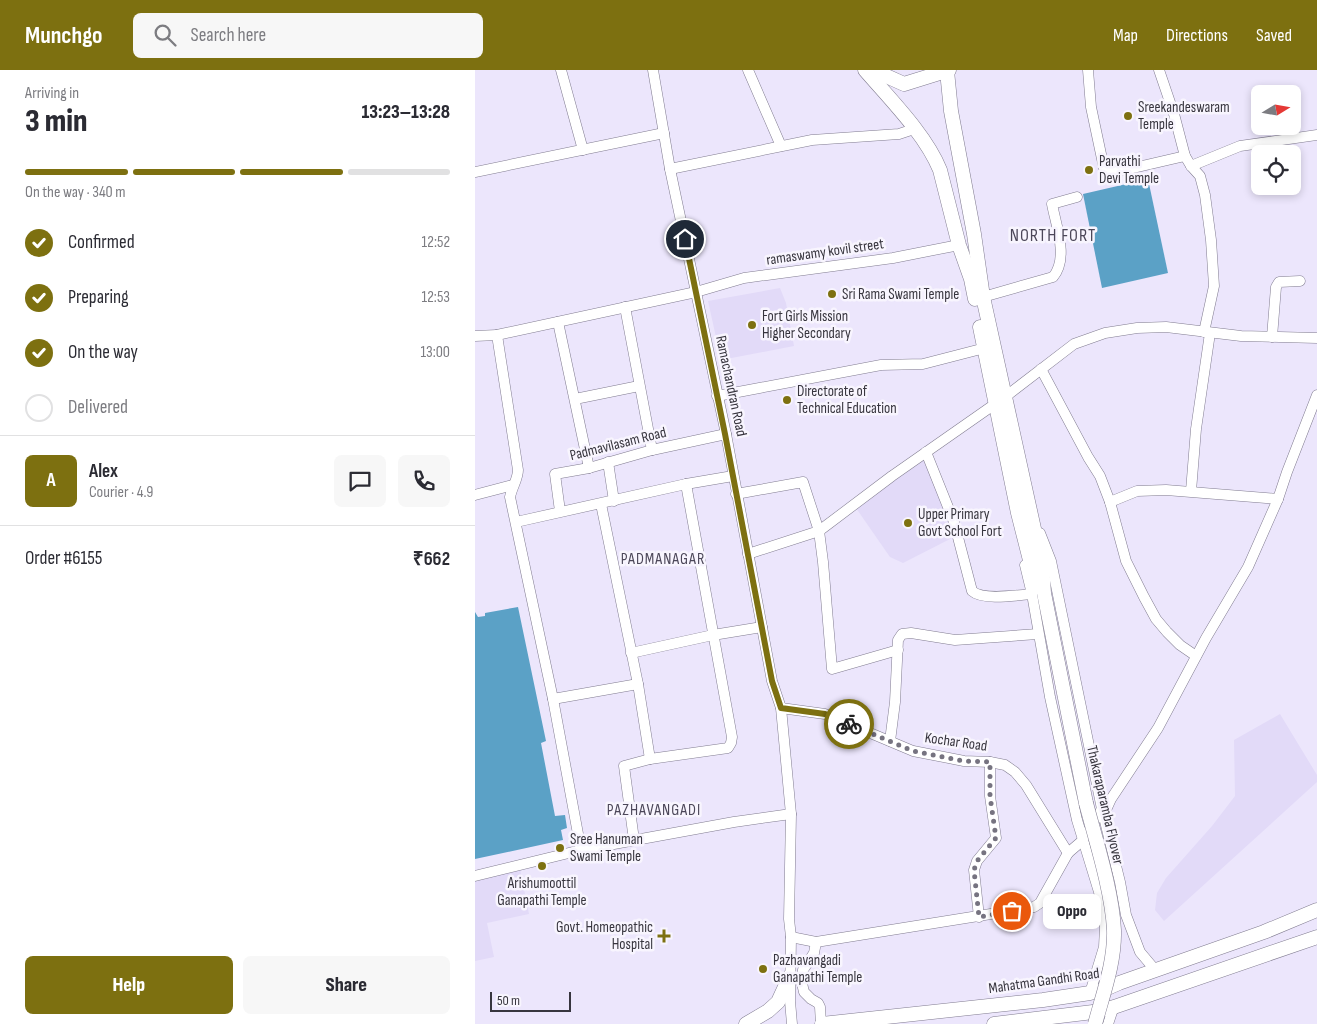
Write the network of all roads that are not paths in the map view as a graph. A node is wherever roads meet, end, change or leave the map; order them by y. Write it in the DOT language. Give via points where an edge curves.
graph roads {
  1 [pos="561,70"];
  2 [pos="653,70"];
  3 [pos="748,70"];
  4 [pos="865,70"];
  5 [pos="873,70"];
  6 [pos="947,70"];
  7 [pos="1088,70"];
  8 [pos="1159,70"];
  9 [pos="914,129"];
  10 [pos="664,133"];
  11 [pos="1317,135"];
  12 [pos="781,146"];
  13 [pos="583,150"];
  14 [pos="1185,156"];
  15 [pos="1191,166"];
  16 [pos="670,169"];
  17 [pos="475,172"];
  18 [pos="1077,197"];
  19 [pos="959,245"];
  20 [pos="1300,280"];
  21 [pos="696,292"];
  22 [pos="983,296"];
  23 [pos="625,307"];
  24 [pos="558,322"];
  25 [pos="1207,332"];
  26 [pos="497,335"];
  27 [pos="475,336"];
  28 [pos="1272,336"];
  29 [pos="1317,338"];
  30 [pos="985,348"];
  31 [pos="1041,369"];
  32 [pos="639,386"];
  33 [pos="1317,395"];
  34 [pos="717,396"];
  35 [pos="575,399"];
  36 [pos="1000,399"];
  37 [pos="725,434"];
  38 [pos="652,450"];
  39 [pos="926,452"];
  40 [pos="607,462"];
  41 [pos="589,468"];
  42 [pos="733,476"];
  43 [pos="686,484"];
  44 [pos="513,485"];
  45 [pos="1191,491"];
  46 [pos="736,494"];
  47 [pos="475,495"];
  48 [pos="1027,500"];
  49 [pos="1278,500"];
  50 [pos="614,501"];
  51 [pos="1110,502"];
  52 [pos="601,504"];
  53 [pos="560,511"];
  54 [pos="516,522"];
  55 [pos="819,531"];
  56 [pos="749,554"];
  57 [pos="1038,593"];
  58 [pos="762,627"];
  59 [pos="1038,634"];
  60 [pos="713,635"];
  61 [pos="898,650"];
  62 [pos="631,653"];
  63 [pos="1197,656"];
  64 [pos="638,684"];
  65 [pos="553,700"];
  66 [pos="781,708"];
  67 [pos="890,741"];
  68 [pos="650,759"];
  69 [pos="990,762"];
  70 [pos="1102,809"];
  71 [pos="791,814"];
  72 [pos="634,840"];
  73 [pos="1082,840"];
  74 [pos="581,850"];
  75 [pos="1067,853"];
  76 [pos="475,876"];
  77 [pos="1317,910"];
  78 [pos="979,917"];
  79 [pos="791,937"];
  80 [pos="1317,937"];
  81 [pos="816,942"];
  82 [pos="1156,971"];
  83 [pos="790,976"];
  84 [pos="1090,993"];
  85 [pos="1114,1006"];
  86 [pos="1081,1018"];
  87 [pos="746,1024"];
  88 [pos="792,1024"];
  89 [pos="821,1024"];
  90 [pos="994,1024"];
  91 [pos="1095,1024"];
  92 [pos="1108,1024"];
  1 -- 13 [label="street"];
  2 -- 10 [label="street, Ramachandran Road"];
  3 -- 12 [label="street"];
  4 -- 9 [label="main road"];
  5 -- 6 [label="main road" via="904,84"];
  6 -- 22 [label="main road"];
  7 -- 14 [label="street" via="1091,107 1105,172"];
  8 -- 14 [label="street"];
  9 -- 12 [label="street" via="899,134 812,140"];
  9 -- 19 [label="main road" via="940,170"];
  10 -- 13 [label="street"];
  10 -- 16 [label="street, Ramachandran Road"];
  11 -- 15 [label="street" via="1240,146"];
  12 -- 16 [label="street"];
  13 -- 17 [label="street"];
  14 -- 15 [label="street"];
  15 -- 25 [label="street" via="1200,176 1211,240 1213,286"];
  16 -- 21 [label="street, Ramachandran Road"];
  18 -- 22 [label="street" via="1052,204 1060,244 1059,269 1053,277"];
  19 -- 21 [label="street, ramaswamy kovil street" via="893,258 744,278"];
  19 -- 30 [label="main road" via="971,279"];
  20 -- 28 [label="street" via="1279,282 1275,287"];
  21 -- 23 [label="street, ramaswamy kovil street"];
  21 -- 34 [label="street, Ramachandran Road"];
  22 -- 36 [label="main road"];
  23 -- 24 [label="street, ramaswamy kovil street"];
  23 -- 32 [label="street"];
  24 -- 26 [label="street, ramaswamy kovil street"];
  24 -- 35 [label="street"];
  25 -- 28 [label="street"];
  25 -- 31 [label="street" via="1166,327 1105,333 1074,344"];
  25 -- 45 [label="street"];
  26 -- 27 [label="street, ramaswamy kovil street"];
  26 -- 44 [label="street" via="518,470"];
  28 -- 29 [label="street"];
  30 -- 34 [label="street" via="923,364 881,365"];
  30 -- 36 [label="main road"];
  31 -- 36 [label="street"];
  31 -- 51 [label="street" via="1101,476"];
  32 -- 35 [label="street"];
  32 -- 38 [label="street"];
  33 -- 49 [label="street"];
  34 -- 37 [label="street, Ramachandran Road"];
  35 -- 41 [label="street"];
  36 -- 39 [label="street"];
  36 -- 48 [label="main road"];
  36 -- 57 [label="main road" via="1019,513"];
  37 -- 38 [label="street, Padmavilasam Road"];
  37 -- 42 [label="street, Ramachandran Road"];
  38 -- 40 [label="street, Padmavilasam Road"];
  39 -- 55 [label="street"];
  39 -- 57 [label="street" via="954,522 972,591 984,596"];
  40 -- 41 [label="street, Padmavilasam Road"];
  40 -- 50 [label="street"];
  41 -- 53 [label="street, Padmavilasam Road" via="555,474"];
  42 -- 43 [label="street"];
  42 -- 46 [label="street, Ramachandran Road"];
  43 -- 50 [label="street"];
  43 -- 60 [label="street"];
  44 -- 47 [label="street"];
  44 -- 54 [label="street" via="510,497"];
  45 -- 49 [label="street"];
  45 -- 51 [label="street" via="1137,491"];
  46 -- 55 [label="street" via="803,482"];
  46 -- 56 [label="street, Ramachandran Road"];
  48 -- 57 [label="main road" via="1042,565"];
  48 -- 70 [label="street" via="1051,561"];
  49 -- 63 [label="street" via="1248,567"];
  50 -- 52 [label="street"];
  51 -- 63 [label="street" via="1126,561 1144,598 1167,632 1180,646"];
  52 -- 53 [label="street"];
  52 -- 62 [label="street"];
  53 -- 54 [label="street"];
  54 -- 65 [label="street"];
  55 -- 56 [label="street"];
  55 -- 61 [label="street" via="837,668"];
  56 -- 58 [label="street, Ramachandran Road"];
  57 -- 59 [label="street"];
  57 -- 91 [label="main road, Thakaraparamba Flyover, bridge" via="1108,891 1114,931 1111,963"];
  58 -- 60 [label="street"];
  58 -- 66 [label="street, Ramachandran Road" via="772,681"];
  59 -- 61 [label="street" via="955,640 902,634"];
  59 -- 73 [label="street"];
  60 -- 62 [label="street"];
  60 -- 68 [label="street" via="731,744 728,748"];
  61 -- 67 [label="street"];
  62 -- 64 [label="street"];
  63 -- 70 [label="street" via="1158,728 1106,810"];
  64 -- 65 [label="street"];
  64 -- 68 [label="street"];
  65 -- 74 [label="street"];
  66 -- 67 [label="street, Kochar Road" via="825,714"];
  66 -- 71 [label="street, Ramachandran Road"];
  67 -- 69 [label="street, Kochar Road" via="913,751 964,761"];
  68 -- 72 [label="street" via="624,768"];
  69 -- 75 [label="street, Kochar Road" via="1005,765 1026,785"];
  69 -- 78 [label="street" via="990,796 996,838 977,861 974,870"];
  70 -- 73 [label="street"];
  70 -- 82 [label="street" via="1126,915 1140,952"];
  71 -- 72 [label="street"];
  71 -- 79 [label="street, Ramachandran Road"];
  72 -- 74 [label="street"];
  73 -- 75 [label="street"];
  73 -- 84 [label="street" via="1099,892 1105,927 1104,946"];
  74 -- 76 [label="street"];
  75 -- 78 [label="street" via="1040,903 1026,909"];
  77 -- 82 [label="main road, Mahatma Gandhi Road"];
  78 -- 81 [label="street"];
  79 -- 81 [label="street"];
  79 -- 83 [label="street, Ramachandran Road"];
  80 -- 85 [label="main road"];
  81 -- 89 [label="street" via="814,954 801,979 804,992 820,1007"];
  82 -- 84 [label="main road, Mahatma Gandhi Road"];
  83 -- 87 [label="main road" via="778,1002"];
  83 -- 88 [label="street, Ramachandran Road"];
  84 -- 89 [label="main road, Mahatma Gandhi Road"];
  85 -- 86 [label="main road"];
  85 -- 92 [label="street"];
  86 -- 90 [label="main road"];
}
